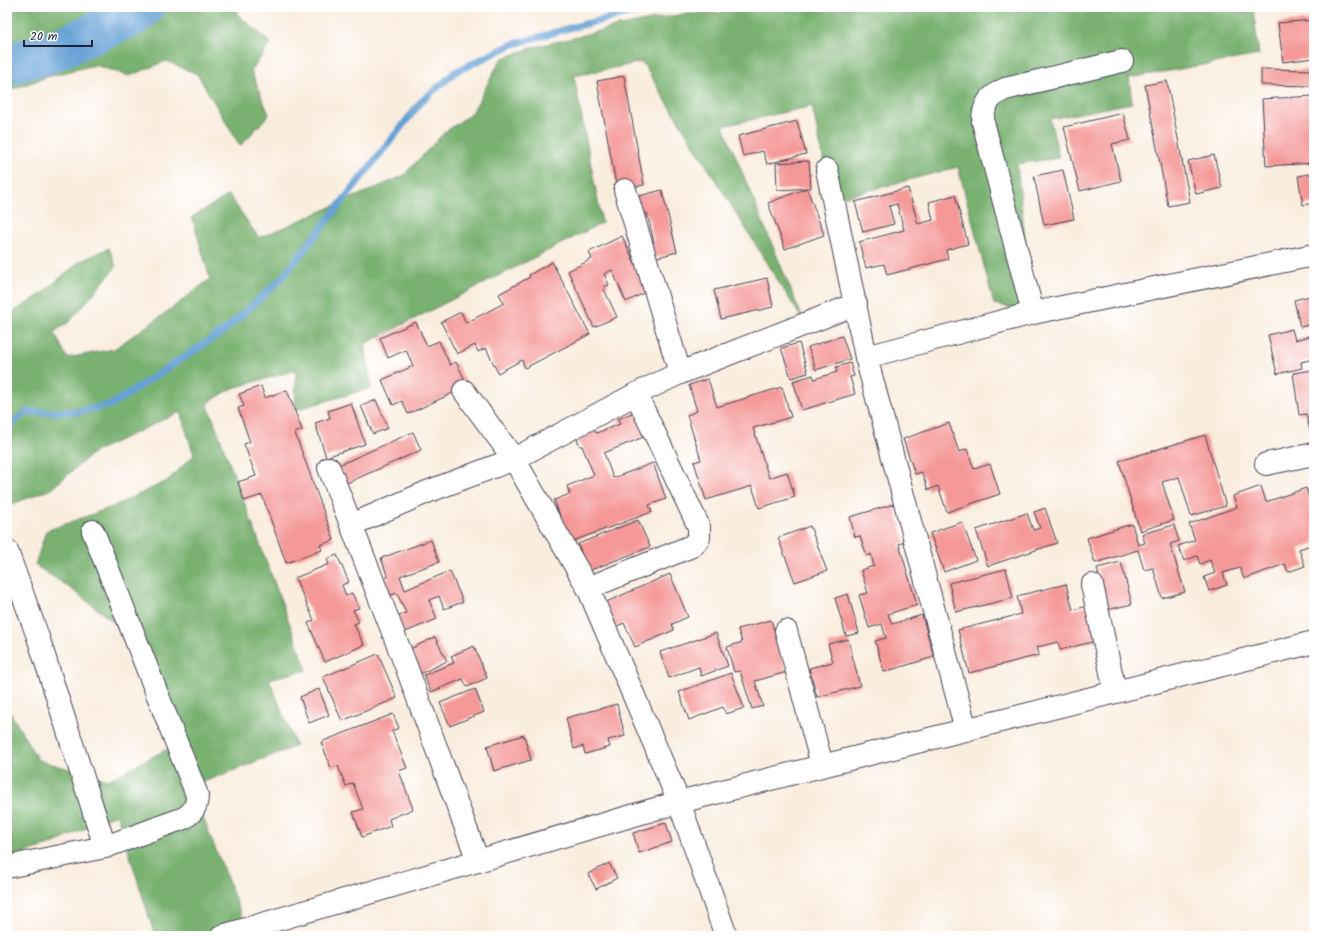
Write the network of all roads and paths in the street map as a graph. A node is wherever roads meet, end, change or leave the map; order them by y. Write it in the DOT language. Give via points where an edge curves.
graph roads {
  1 [pos="1122,61"];
  2 [pos="827,170"];
  3 [pos="625,190"];
  4 [pos="1314,255"];
  5 [pos="856,304"];
  6 [pos="1033,313"];
  7 [pos="866,357"];
  8 [pos="680,374"];
  9 [pos="464,391"];
  10 [pos="636,394"];
  11 [pos="1314,454"];
  12 [pos="514,459"];
  13 [pos="1266,464"];
  14 [pos="329,468"];
  15 [pos="351,525"];
  16 [pos="93,531"];
  17 [pos="7,551"];
  18 [pos="1092,585"];
  19 [pos="588,588"];
  20 [pos="786,631"];
  21 [pos="1314,642"];
  22 [pos="1115,691"];
  23 [pos="966,730"];
  24 [pos="822,765"];
  25 [pos="679,802"];
  26 [pos="105,847"];
  27 [pos="478,861"];
  28 [pos="7,867"];
  29 [pos="222,936"];
  30 [pos="726,936"];
  1 -- 6 [label="street" via="1006,89 995,94 983,111 983,122"];
  2 -- 5 [label="street"];
  3 -- 8 [label="street"];
  4 -- 6 [label="street"];
  5 -- 7 [label="street"];
  5 -- 8 [label="street"];
  6 -- 7 [label="street"];
  7 -- 23 [label="street"];
  8 -- 10 [label="street"];
  9 -- 12 [label="street"];
  10 -- 12 [label="street"];
  10 -- 19 [label="street" via="699,527 699,538 692,546"];
  11 -- 13 [label="street"];
  12 -- 15 [label="street" via="427,492"];
  12 -- 19 [label="street"];
  14 -- 15 [label="street"];
  15 -- 27 [label="street"];
  16 -- 26 [label="street" via="197,796 197,805 192,813 184,818"];
  17 -- 26 [label="street" via="38,637"];
  18 -- 22 [label="street"];
  19 -- 25 [label="street"];
  20 -- 24 [label="street"];
  21 -- 22 [label="street"];
  22 -- 23 [label="street"];
  23 -- 24 [label="street"];
  24 -- 25 [label="street"];
  25 -- 27 [label="street"];
  25 -- 30 [label="street"];
  26 -- 28 [label="street"];
  27 -- 29 [label="street"];
}
